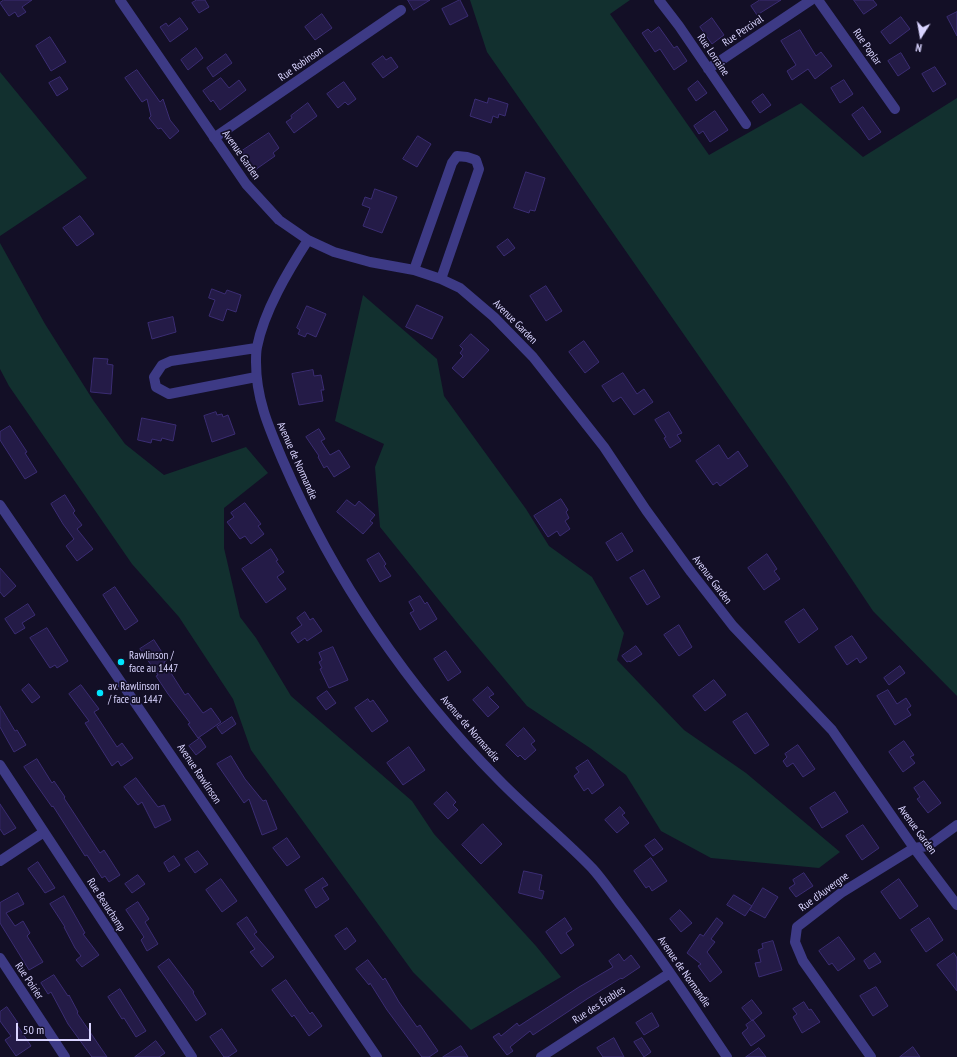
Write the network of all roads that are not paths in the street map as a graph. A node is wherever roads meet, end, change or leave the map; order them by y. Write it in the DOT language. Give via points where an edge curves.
graph roads {
  1 [pos="120,0"];
  2 [pos="659,0"];
  3 [pos="811,0"];
  4 [pos="818,0"];
  5 [pos="400,10"];
  6 [pos="708,69"];
  7 [pos="895,109"];
  8 [pos="746,124"];
  9 [pos="214,138"];
  10 [pos="308,240"];
  11 [pos="414,270"];
  12 [pos="441,279"];
  13 [pos="256,348"];
  14 [pos="256,377"];
  15 [pos="0,505"];
  16 [pos="0,765"];
  17 [pos="957,824"];
  18 [pos="44,832"];
  19 [pos="914,848"];
  20 [pos="0,861"];
  21 [pos="957,905"];
  22 [pos="0,958"];
  23 [pos="670,973"];
  24 [pos="724,1056"];
  25 [pos="65,1057"];
  26 [pos="192,1057"];
  27 [pos="377,1057"];
  28 [pos="541,1057"];
  29 [pos="871,1057"];
  1 -- 9 [label="street, Avenue Garden"];
  2 -- 6 [label="street, Rue Lorraine"];
  3 -- 6 [label="street, Rue Percival"];
  4 -- 7 [label="street, Rue Poplar"];
  5 -- 9 [label="street, Rue Robinson"];
  6 -- 8 [label="street, Rue Lorraine"];
  9 -- 10 [label="street, Avenue Garden" via="246,184 279,220"];
  10 -- 11 [label="street, Avenue Garden" via="334,252"];
  10 -- 13 [label="street, Avenue de Normandie" via="268,313"];
  11 -- 12 [label="street, Avenue Garden"];
  11 -- 12 [label="street" via="452,162 457,156 471,158 476,160 479,169"];
  12 -- 19 [label="street, Avenue Garden" via="466,292 533,357 604,447 646,510 733,626 832,730"];
  13 -- 14 [label="street, Avenue de Normandie"];
  13 -- 14 [label="street" via="171,361 162,365 154,377 156,387 169,394"];
  14 -- 23 [label="street, Avenue de Normandie" via="265,418 313,525 343,579 378,632 417,687 493,774 593,869"];
  15 -- 27 [label="street, Avenue Rawlinson"];
  16 -- 18 [label="street, Rue Beauchamp"];
  17 -- 19 [label="street, Rue d'Auvergne" via="928,846"];
  18 -- 20 [label="street"];
  18 -- 26 [label="street, Rue Beauchamp"];
  19 -- 21 [label="street, Avenue Garden"];
  19 -- 29 [label="street, Rue d'Auvergne" via="841,893 798,927 795,942 803,961"];
  22 -- 25 [label="street, Rue Poirier"];
  23 -- 24 [label="street, Avenue de Normandie"];
  23 -- 28 [label="street, Rue des Érables"];
}
